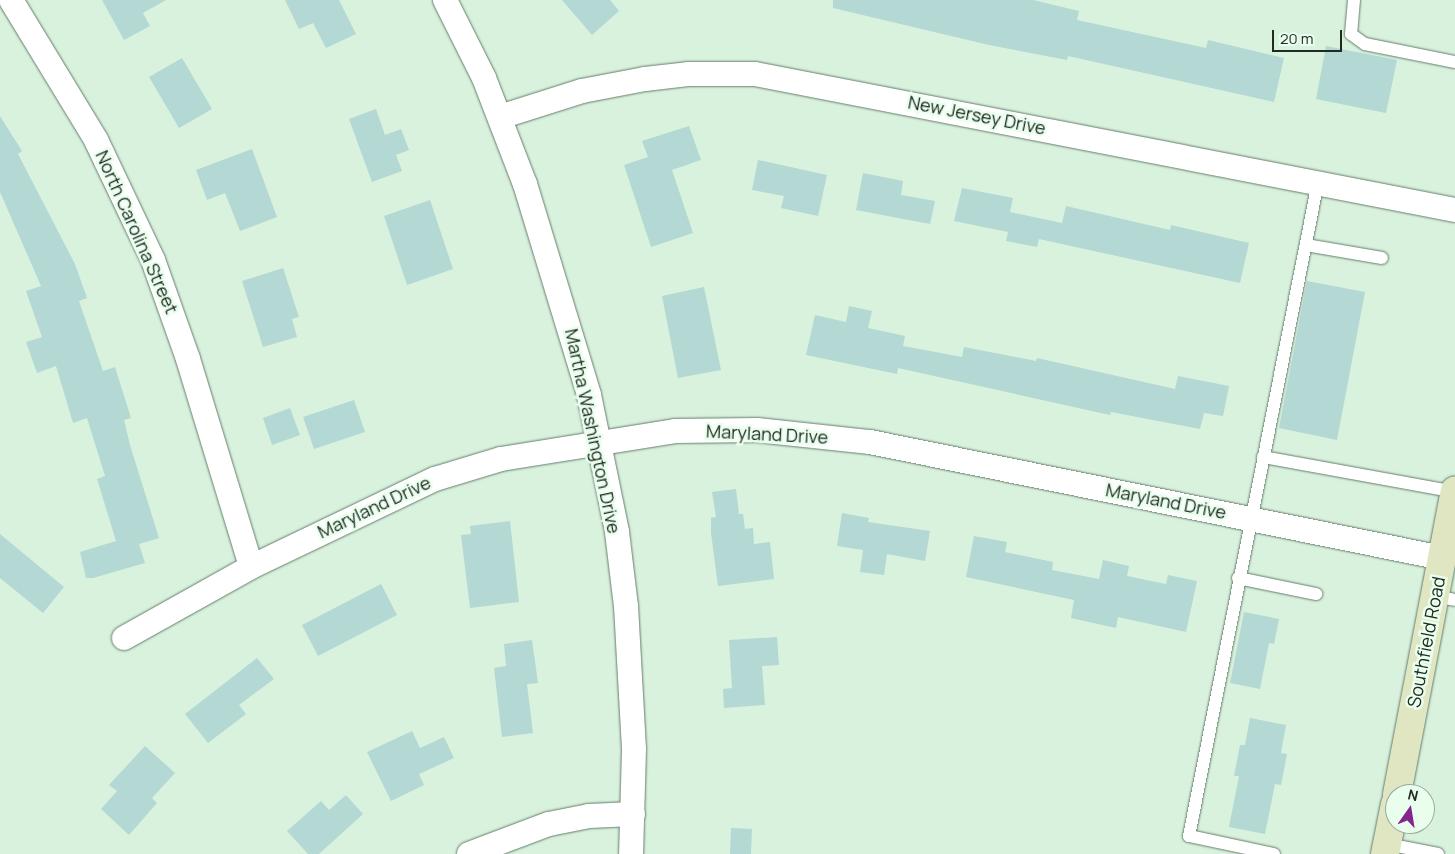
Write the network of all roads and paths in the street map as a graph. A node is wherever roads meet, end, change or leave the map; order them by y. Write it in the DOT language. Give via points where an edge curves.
graph roads {
  1 [pos="11,0"];
  2 [pos="446,0"];
  3 [pos="1354,0"];
  4 [pos="1455,62"];
  5 [pos="500,117"];
  6 [pos="1318,182"];
  7 [pos="1455,210"];
  8 [pos="1306,245"];
  9 [pos="1382,258"];
  10 [pos="599,441"];
  11 [pos="1263,456"];
  12 [pos="1455,491"];
  13 [pos="1250,518"];
  14 [pos="1447,548"];
  15 [pos="251,567"];
  16 [pos="1238,578"];
  17 [pos="1316,594"];
  18 [pos="1445,598"];
  19 [pos="124,638"];
  20 [pos="1399,784"];
  21 [pos="633,814"];
  22 [pos="1389,834"];
  23 [pos="1386,849"];
  24 [pos="470,854"];
  25 [pos="631,854"];
  26 [pos="1274,854"];
  27 [pos="1438,854"];
  1 -- 15 [label="street, North Carolina Street" via="96,140 153,260 188,359"];
  2 -- 5 [label="street, Martha Washington Drive"];
  3 -- 4 [label="lane" via="1351,34 1365,44"];
  5 -- 6 [label="street, New Jersey Drive" via="582,91 645,79 688,74 755,74"];
  5 -- 10 [label="street, Martha Washington Drive" via="526,184 571,328"];
  6 -- 7 [label="street, New Jersey Drive"];
  6 -- 8 [label="lane"];
  8 -- 9 [label="lane"];
  8 -- 11 [label="lane"];
  10 -- 13 [label="street, Maryland Drive" via="715,429 827,437 927,453"];
  10 -- 15 [label="street, Maryland Drive" via="502,459 435,479"];
  10 -- 21 [label="street, Martha Washington Drive" via="626,606 633,691"];
  11 -- 12 [label="lane"];
  11 -- 13 [label="lane"];
  12 -- 14 [label="main road, Southfield Road"];
  13 -- 14 [label="street, Maryland Drive"];
  13 -- 16 [label="lane"];
  14 -- 18 [label="main road, Southfield Road"];
  15 -- 19 [label="street, Maryland Drive"];
  16 -- 17 [label="lane"];
  16 -- 26 [label="lane" via="1189,836"];
  18 -- 20 [label="main road, Southfield Road"];
  21 -- 24 [label="street" via="589,816 549,824"];
  21 -- 25 [label="street, Martha Washington Drive"];
  22 -- 23 [label="main road"];
  23 -- 27 [label="lane"];
}
